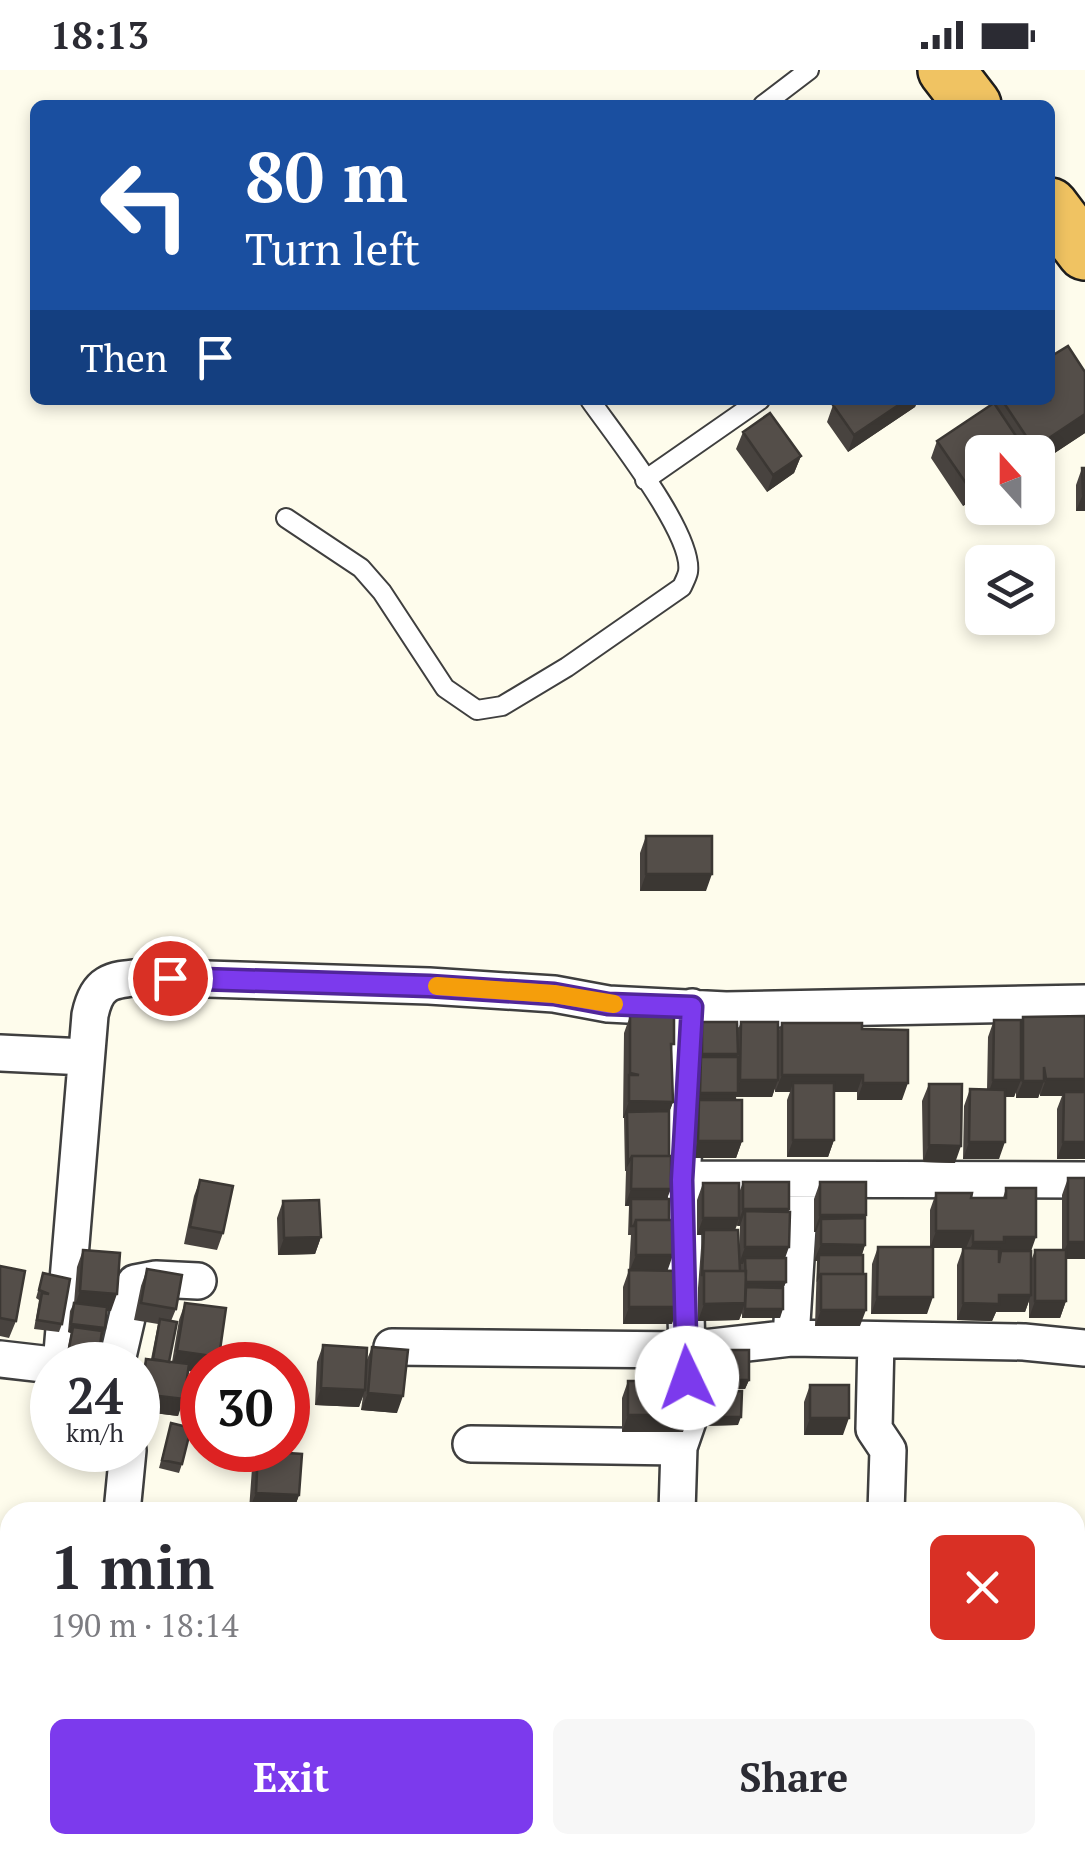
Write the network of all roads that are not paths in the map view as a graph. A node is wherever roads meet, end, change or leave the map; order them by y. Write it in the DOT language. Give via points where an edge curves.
graph roads {
  1 [pos="808,70"];
  2 [pos="946,70"];
  3 [pos="773,100"];
  4 [pos="969,100"];
  5 [pos="1055,213"];
  6 [pos="1085,252"];
  7 [pos="593,405"];
  8 [pos="753,405"];
  9 [pos="645,480"];
  10 [pos="286,518"];
  11 [pos="1085,1002"];
  12 [pos="692,1007"];
  13 [pos="0,1052"];
  14 [pos="86,1057"];
  15 [pos="682,1180"];
  16 [pos="802,1180"];
  17 [pos="1085,1180"];
  18 [pos="198,1282"];
  19 [pos="791,1338"];
  20 [pos="876,1340"];
  21 [pos="63,1342"];
  22 [pos="121,1342"];
  23 [pos="392,1347"];
  24 [pos="1085,1348"];
  25 [pos="686,1350"];
  26 [pos="0,1360"];
  27 [pos="30,1363"];
  28 [pos="471,1444"];
  29 [pos="679,1448"];
  30 [pos="126,1472"];
  31 [pos="123,1502"];
  32 [pos="677,1502"];
  33 [pos="886,1502"];
  1 -- 3 [label="lane"];
  2 -- 4 [label="highway"];
  5 -- 6 [label="highway"];
  7 -- 9 [label="lane"];
  8 -- 9 [label="lane"];
  9 -- 10 [label="lane" via="686,551 682,586 534,687 502,706 477,710 445,688 362,568"];
  11 -- 12 [label="street"];
  12 -- 14 [label="street" via="429,986 142,977 104,985 94,996"];
  12 -- 15 [label="street"];
  13 -- 14 [label="street"];
  14 -- 21 [label="street"];
  15 -- 16 [label="street"];
  15 -- 25 [label="street"];
  16 -- 17 [label="street"];
  16 -- 19 [label="street"];
  18 -- 22 [label="street" via="135,1283"];
  19 -- 20 [label="street"];
  19 -- 25 [label="street"];
  20 -- 24 [label="street"];
  20 -- 33 [label="street" via="874,1429 888,1450"];
  23 -- 25 [label="street"];
  25 -- 29 [label="street" via="690,1418"];
  26 -- 27 [label="street"];
  28 -- 29 [label="street"];
  29 -- 32 [label="street"];
  30 -- 31 [label="street"];
}
